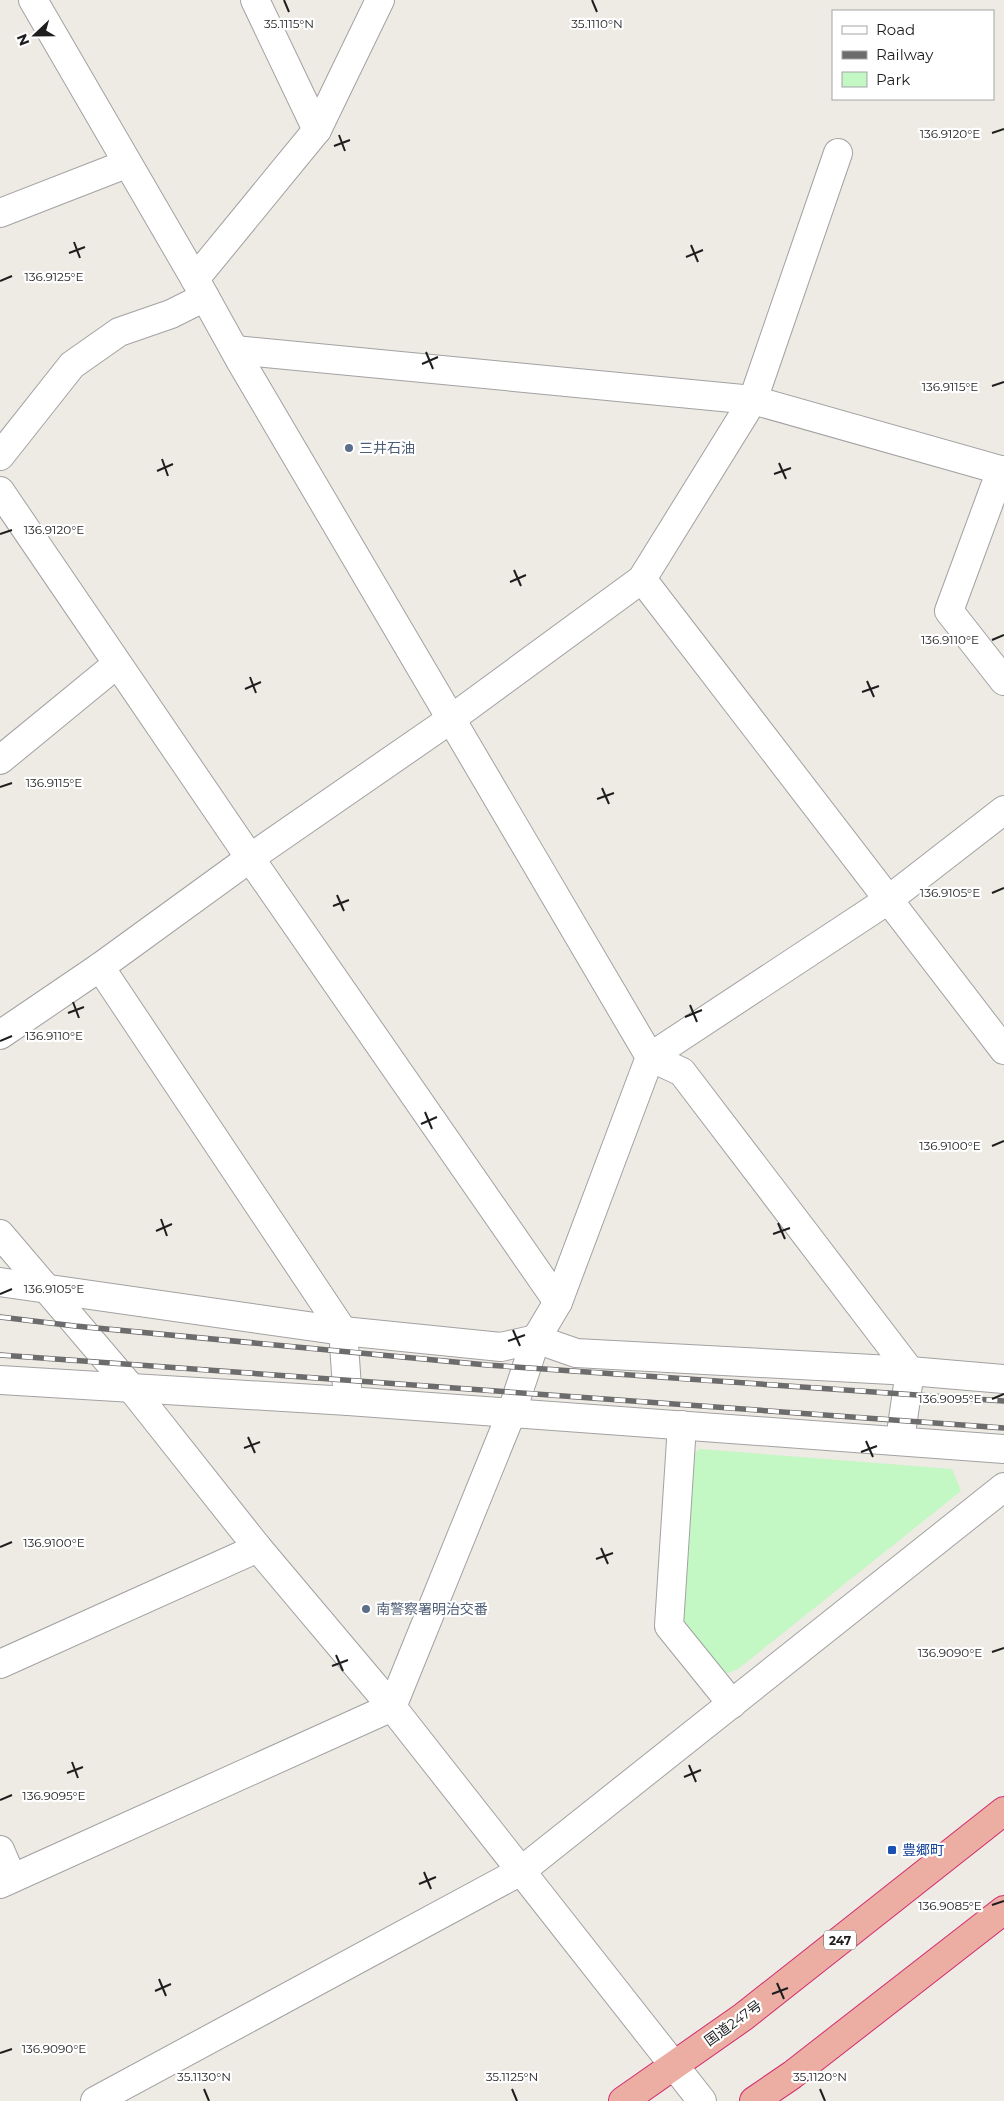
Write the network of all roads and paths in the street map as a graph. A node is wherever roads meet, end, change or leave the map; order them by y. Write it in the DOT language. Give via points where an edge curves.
graph roads {
  1 [pos="33,0"];
  2 [pos="255,0"];
  3 [pos="380,0"];
  4 [pos="317,130"];
  5 [pos="838,153"];
  6 [pos="126,164"];
  7 [pos="0,213"];
  8 [pos="200,288"];
  9 [pos="234,350"];
  10 [pos="753,400"];
  11 [pos="0,456"];
  12 [pos="1003,470"];
  13 [pos="0,491"];
  14 [pos="642,578"];
  15 [pos="117,664"];
  16 [pos="1004,681"];
  17 [pos="452,719"];
  18 [pos="0,760"];
  19 [pos="1004,810"];
  20 [pos="250,858"];
  21 [pos="888,900"];
  22 [pos="100,967"];
  23 [pos="0,1036"];
  24 [pos="1004,1050"];
  25 [pos="650,1057"];
  26 [pos="0,1234"];
  27 [pos="0,1282"];
  28 [pos="45,1287"];
  29 [pos="558,1302"];
  30 [pos="343,1331"];
  31 [pos="536,1339"];
  32 [pos="910,1371"];
  33 [pos="1004,1379"];
  34 [pos="0,1380"];
  35 [pos="132,1389"];
  36 [pos="348,1401"];
  37 [pos="511,1414"];
  38 [pos="682,1425"];
  39 [pos="900,1440"];
  40 [pos="1004,1449"];
  41 [pos="1004,1487"];
  42 [pos="258,1548"];
  43 [pos="0,1664"];
  44 [pos="732,1704"];
  45 [pos="392,1707"];
  46 [pos="1004,1811"];
  47 [pos="0,1850"];
  48 [pos="521,1871"];
  49 [pos="6,1881"];
  50 [pos="1004,1910"];
  51 [pos="674,2066"];
  52 [pos="94,2101"];
  53 [pos="623,2101"];
  54 [pos="702,2101"];
  55 [pos="754,2101"];
  1 -- 6 [label="street"];
  2 -- 4 [label="street"];
  3 -- 4 [label="street"];
  4 -- 8 [label="street"];
  5 -- 10 [label="street"];
  6 -- 7 [label="street"];
  6 -- 8 [label="street"];
  8 -- 9 [label="street"];
  8 -- 11 [label="street" via="171,314 119,332 72,366"];
  9 -- 10 [label="street"];
  9 -- 17 [label="street"];
  10 -- 12 [label="street"];
  10 -- 14 [label="street"];
  12 -- 16 [label="street" via="949,611"];
  13 -- 15 [label="street"];
  14 -- 17 [label="street"];
  14 -- 21 [label="street"];
  15 -- 18 [label="street"];
  15 -- 20 [label="street"];
  17 -- 20 [label="street"];
  17 -- 25 [label="street"];
  19 -- 21 [label="street"];
  20 -- 22 [label="street"];
  20 -- 29 [label="street"];
  21 -- 24 [label="street"];
  21 -- 25 [label="street"];
  22 -- 23 [label="street"];
  22 -- 30 [label="street"];
  25 -- 29 [label="street"];
  25 -- 32 [label="street" via="682,1072"];
  26 -- 28 [label="street"];
  27 -- 28 [label="street"];
  28 -- 30 [label="street"];
  28 -- 35 [label="street"];
  29 -- 31 [label="street"];
  30 -- 31 [label="street" via="501,1346"];
  30 -- 36 [label="street"];
  31 -- 32 [label="street" via="576,1353"];
  31 -- 37 [label="street"];
  32 -- 33 [label="street"];
  32 -- 39 [label="street"];
  34 -- 35 [label="street"];
  35 -- 36 [label="street"];
  35 -- 42 [label="street"];
  36 -- 37 [label="street"];
  37 -- 38 [label="street"];
  37 -- 45 [label="street"];
  38 -- 39 [label="street"];
  38 -- 44 [label="street" via="669,1626"];
  39 -- 40 [label="street"];
  41 -- 44 [label="street"];
  42 -- 43 [label="street"];
  42 -- 45 [label="street"];
  44 -- 48 [label="street"];
  45 -- 48 [label="street"];
  45 -- 49 [label="street"];
  46 -- 51 [label="highway, 国道247号 / 247" via="743,2017"];
  47 -- 49 [label="street"];
  48 -- 51 [label="street"];
  48 -- 52 [label="street"];
  50 -- 55 [label="highway"];
  51 -- 53 [label="highway, 国道247号 / 247"];
  51 -- 54 [label="street"];
}
